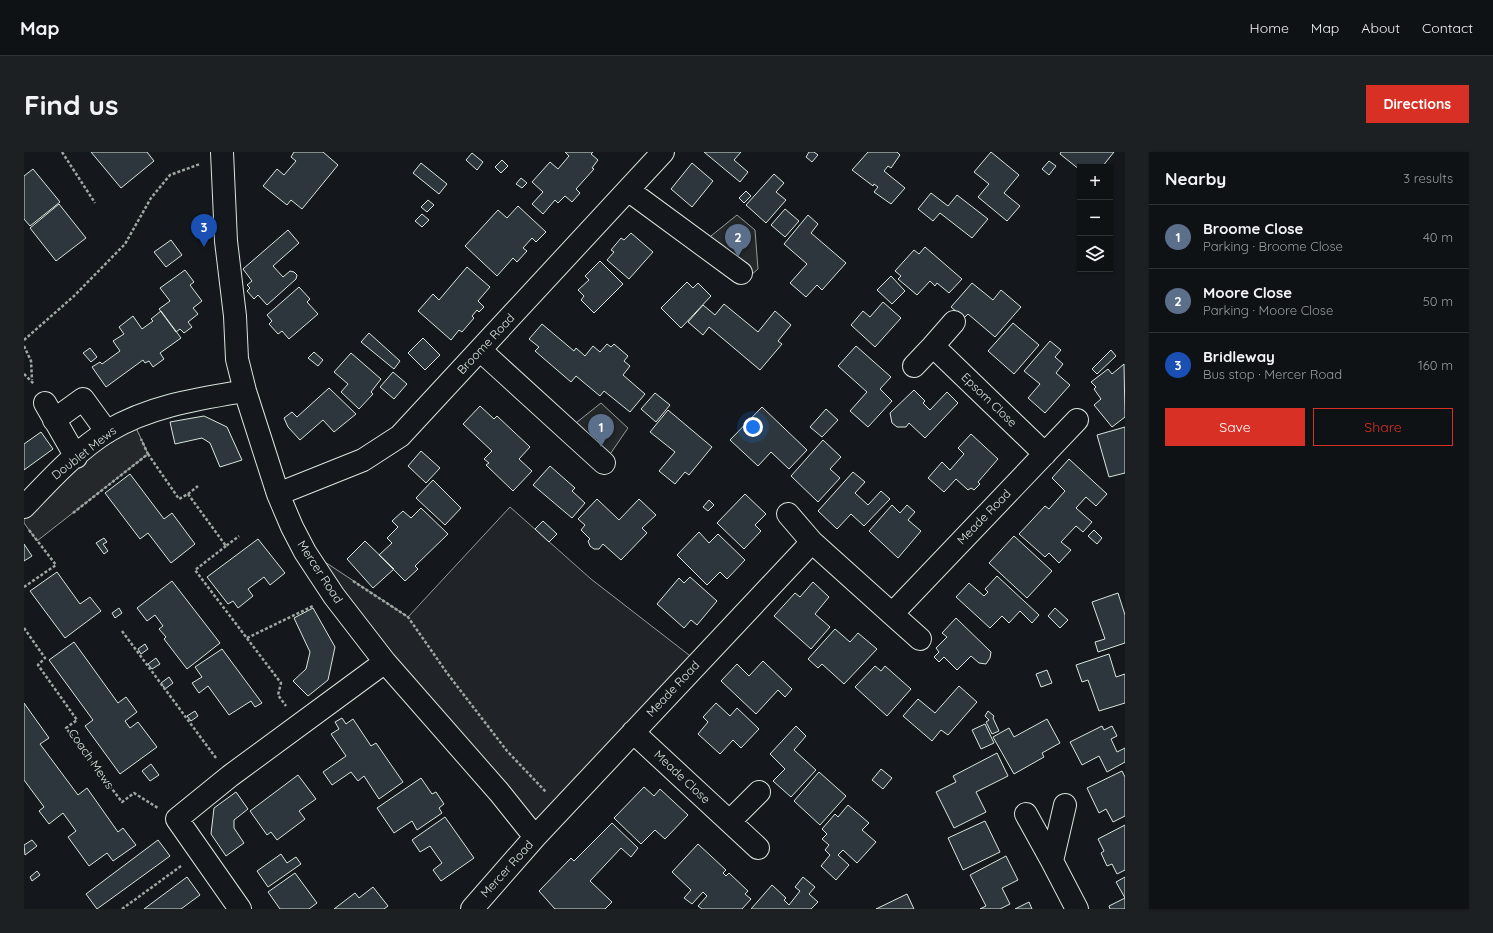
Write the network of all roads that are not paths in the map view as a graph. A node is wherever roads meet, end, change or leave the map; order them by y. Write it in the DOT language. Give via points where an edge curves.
graph roads {
  1 [pos="662,152"];
  2 [pos="222,157"];
  3 [pos="628,190"];
  4 [pos="741,273"];
  5 [pos="954,322"];
  6 [pos="933,346"];
  7 [pos="480,350"];
  8 [pos="914,366"];
  9 [pos="245,391"];
  10 [pos="1077,420"];
  11 [pos="107,432"];
  12 [pos="1045,454"];
  13 [pos="76,457"];
  14 [pos="604,463"];
  15 [pos="278,494"];
  16 [pos="24,506"];
  17 [pos="788,514"];
  18 [pos="812,542"];
  19 [pos="892,614"];
  20 [pos="920,639"];
  21 [pos="385,662"];
  22 [pos="633,732"];
  23 [pos="758,792"];
  24 [pos="1065,805"];
  25 [pos="1026,814"];
  26 [pos="730,822"];
  27 [pos="535,837"];
  28 [pos="758,848"];
  29 [pos="1052,860"];
  30 [pos="240,909"];
  31 [pos="472,909"];
  32 [pos="1077,909"];
  1 -- 3 [label="street, Broome Road"];
  2 -- 9 [label="street, Mercer Road" via="226,241 237,359"];
  3 -- 4 [label="street"];
  3 -- 7 [label="street, Broome Road"];
  5 -- 6 [label="street"];
  6 -- 8 [label="street"];
  6 -- 12 [label="street, Epsom Close"];
  7 -- 14 [label="street"];
  7 -- 15 [label="street, Broome Road" via="400,436 363,460"];
  9 -- 11 [label="street, Doublet Mews" via="172,404 132,419"];
  9 -- 15 [label="street, Mercer Road"];
  10 -- 12 [label="street, Meade Road"];
  11 -- 13 [label="street, Doublet Mews"];
  11 -- 13 [label="street" via="83,399 49,412"];
  12 -- 19 [label="street, Meade Road"];
  13 -- 16 [label="street, Doublet Mews"];
  15 -- 21 [label="street, Mercer Road" via="305,552 334,596"];
  17 -- 18 [label="street"];
  18 -- 19 [label="street"];
  18 -- 22 [label="street, Meade Road"];
  19 -- 20 [label="street"];
  21 -- 27 [label="street, Mercer Road"];
  21 -- 30 [label="street" via="230,776 177,819"];
  22 -- 26 [label="street, Meade Close"];
  22 -- 27 [label="street, Meade Road"];
  23 -- 26 [label="street"];
  24 -- 29 [label="street"];
  25 -- 29 [label="street"];
  26 -- 28 [label="street, Meade Close"];
  27 -- 31 [label="street, Mercer Road"];
  29 -- 32 [label="street"];
}
